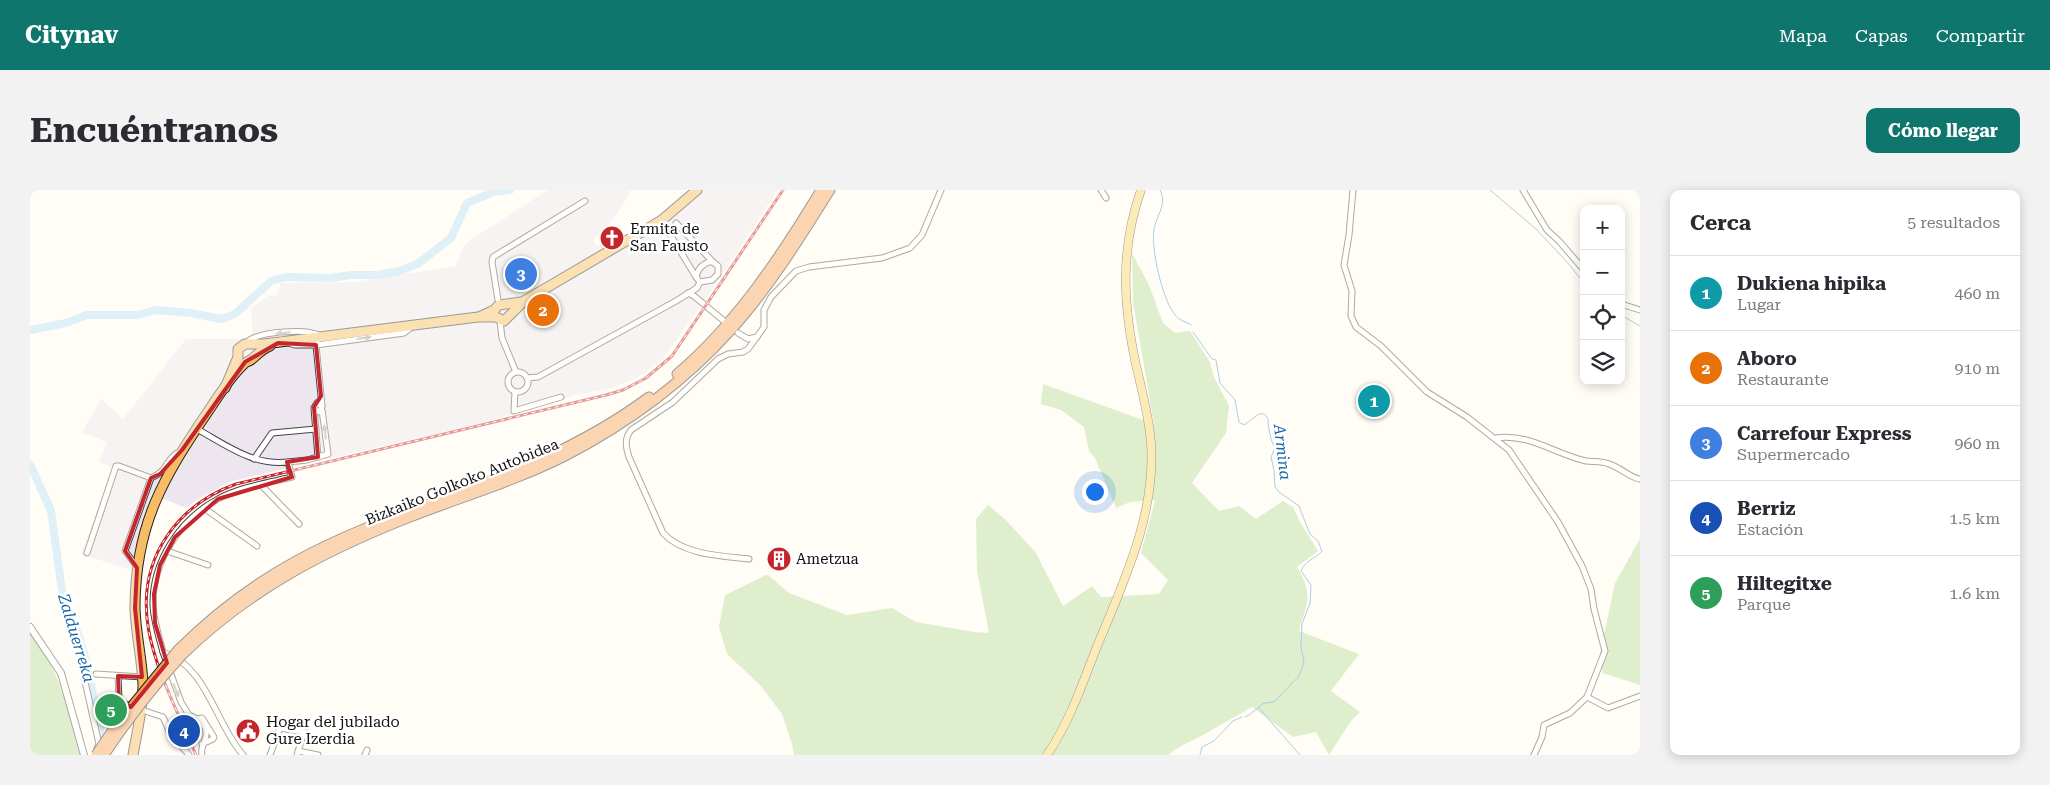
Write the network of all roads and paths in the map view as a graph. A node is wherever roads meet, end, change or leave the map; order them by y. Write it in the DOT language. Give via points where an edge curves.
graph roads {
  1 [pos="697,190"];
  2 [pos="821,190"];
  3 [pos="830,190"];
  4 [pos="941,190"];
  5 [pos="1101,190"];
  6 [pos="1141,190"];
  7 [pos="1353,190"];
  8 [pos="1523,190"];
  9 [pos="1106,198"];
  10 [pos="585,201"];
  11 [pos="676,224"];
  12 [pos="668,231"];
  13 [pos="714,262"];
  14 [pos="1580,265"];
  15 [pos="696,277"];
  16 [pos="700,282"];
  17 [pos="696,288"];
  18 [pos="687,293"];
  19 [pos="698,300"];
  20 [pos="524,301"];
  21 [pos="501,302"];
  22 [pos="1625,305"];
  23 [pos="1640,310"];
  24 [pos="510,314"];
  25 [pos="497,316"];
  26 [pos="724,321"];
  27 [pos="415,325"];
  28 [pos="738,333"];
  29 [pos="324,336"];
  30 [pos="757,337"];
  31 [pos="748,338"];
  32 [pos="280,342"];
  33 [pos="250,344"];
  34 [pos="316,345"];
  35 [pos="748,349"];
  36 [pos="255,355"];
  37 [pos="242,360"];
  38 [pos="516,372"];
  39 [pos="527,378"];
  40 [pos="514,392"];
  41 [pos="561,396"];
  42 [pos="320,406"];
  43 [pos="197,429"];
  44 [pos="316,429"];
  45 [pos="1496,438"];
  46 [pos="180,453"];
  47 [pos="318,457"];
  48 [pos="254,459"];
  49 [pos="288,462"];
  50 [pos="151,478"];
  51 [pos="1640,479"];
  52 [pos="261,485"];
  53 [pos="204,508"];
  54 [pos="298,524"];
  55 [pos="257,546"];
  56 [pos="167,551"];
  57 [pos="87,553"];
  58 [pos="749,559"];
  59 [pos="208,565"];
  60 [pos="138,568"];
  61 [pos="30,627"];
  62 [pos="163,652"];
  63 [pos="177,653"];
  64 [pos="82,664"];
  65 [pos="96,674"];
  66 [pos="118,676"];
  67 [pos="142,678"];
  68 [pos="1640,696"];
  69 [pos="1587,697"];
  70 [pos="128,706"];
  71 [pos="141,711"];
  72 [pos="123,719"];
  73 [pos="298,753"];
  74 [pos="84,755"];
  75 [pos="95,755"];
  76 [pos="104,755"];
  77 [pos="133,755"];
  78 [pos="190,755"];
  79 [pos="202,755"];
  80 [pos="243,755"];
  81 [pos="270,755"];
  82 [pos="318,755"];
  83 [pos="1047,755"];
  84 [pos="1534,755"];
  1 -- 20 [label="highway" via="662,220"];
  2 -- 63 [label="highway, Bizkaiko Golkoko Autobidea" via="772,265 722,329 682,370 629,412 532,463 351,534 296,560 223,609"];
  3 -- 63 [label="highway, Bizkaiko Golkoko Autobidea" via="789,254 731,330 687,374 633,416 564,456 529,472 380,529 300,566 227,614"];
  4 -- 30 [label="street" via="922,235 910,248 882,258 809,267 791,275 766,305 764,327"];
  5 -- 9 [label="street"];
  6 -- 83 [label="main road" via="1129,233 1125,289 1151,444 1146,511 1133,556 1075,701"];
  7 -- 45 [label="street" via="1344,264 1352,291 1350,310 1353,322 1389,352 1427,392"];
  8 -- 14 [label="street" via="1547,230"];
  10 -- 21 [label="street" via="493,257"];
  11 -- 13 [label="street"];
  12 -- 15 [label="street"];
  13 -- 15 [label="street" via="701,266"];
  13 -- 16 [label="street" via="718,266 718,274 712,280"];
  15 -- 16 [label="street"];
  16 -- 17 [label="street"];
  17 -- 18 [label="street"];
  17 -- 19 [label="street"];
  18 -- 19 [label="street"];
  18 -- 39 [label="street" via="538,377"];
  19 -- 26 [label="street"];
  20 -- 21 [label="highway"];
  20 -- 24 [label="highway"];
  21 -- 24 [label="highway"];
  21 -- 25 [label="highway"];
  22 -- 23 [label="street"];
  24 -- 25 [label="highway" via="507,319"];
  25 -- 27 [label="highway"];
  25 -- 38 [label="street"];
  27 -- 29 [label="highway"];
  34 -- 27 [label="street, one-way" via="404,333"];
  28 -- 31 [label="street"];
  29 -- 32 [label="highway"];
  29 -- 33 [label="street, one-way" via="311,331 287,332 256,336 247,342"];
  29 -- 34 [label="street"];
  30 -- 31 [label="street"];
  30 -- 35 [label="street"];
  31 -- 35 [label="street"];
  32 -- 33 [label="highway"];
  32 -- 34 [label="street"];
  32 -- 36 [label="highway"];
  33 -- 36 [label="highway"];
  33 -- 37 [label="highway" via="240,346 237,352"];
  34 -- 42 [label="street"];
  35 -- 58 [label="street" via="718,359 673,402 631,430 626,444 652,509 670,541 703,554"];
  36 -- 37 [label="highway" via="252,360"];
  37 -- 43 [label="highway"];
  38 -- 39 [label="street"];
  38 -- 40 [label="street" via="508,382"];
  39 -- 40 [label="street" via="527,388"];
  40 -- 41 [label="street" via="514,411"];
  42 -- 44 [label="street" via="318,412 314,410"];
  47 -- 42 [label="street, one-way" via="328,454"];
  43 -- 46 [label="highway"];
  43 -- 48 [label="street"];
  44 -- 47 [label="street"];
  44 -- 48 [label="street" via="272,433"];
  45 -- 51 [label="street" via="1532,441 1586,461 1610,464"];
  45 -- 69 [label="street" via="1514,457 1558,522 1589,582 1604,651"];
  46 -- 50 [label="street" via="172,456 160,474"];
  46 -- 60 [label="highway" via="157,495 142,540"];
  47 -- 49 [label="street"];
  48 -- 49 [label="street"];
  49 -- 52 [label="street" via="292,477"];
  50 -- 57 [label="street" via="116,466"];
  50 -- 60 [label="street, one-way" via="126,551"];
  52 -- 53 [label="street" via="228,494"];
  52 -- 54 [label="street"];
  53 -- 55 [label="street"];
  53 -- 56 [label="street" via="184,526"];
  56 -- 59 [label="street"];
  56 -- 62 [label="street" via="160,565 154,594 155,623"];
  60 -- 67 [label="highway" via="135,608"];
  61 -- 74 [label="street" via="61,673"];
  62 -- 63 [label="street"];
  62 -- 79 [label="street, one-way" via="188,715 198,719 205,729"];
  63 -- 75 [label="highway, Bizkaiko Golkoko Autobidea, bridge"];
  63 -- 76 [label="highway, Bizkaiko Golkoko Autobidea, bridge"];
  63 -- 80 [label="street" via="200,682"];
  64 -- 75 [label="street" via="99,744"];
  65 -- 66 [label="street"];
  66 -- 67 [label="street"];
  66 -- 70 [label="street" via="119,701"];
  67 -- 71 [label="highway"];
  68 -- 69 [label="street" via="1608,708"];
  69 -- 84 [label="street" via="1570,713 1544,725"];
  70 -- 71 [label="street"];
  70 -- 72 [label="street"];
  71 -- 77 [label="highway"];
  71 -- 78 [label="street" via="162,718 170,733"];
  73 -- 81 [label="street" via="304,732 280,728"];
  73 -- 82 [label="street"];
}
